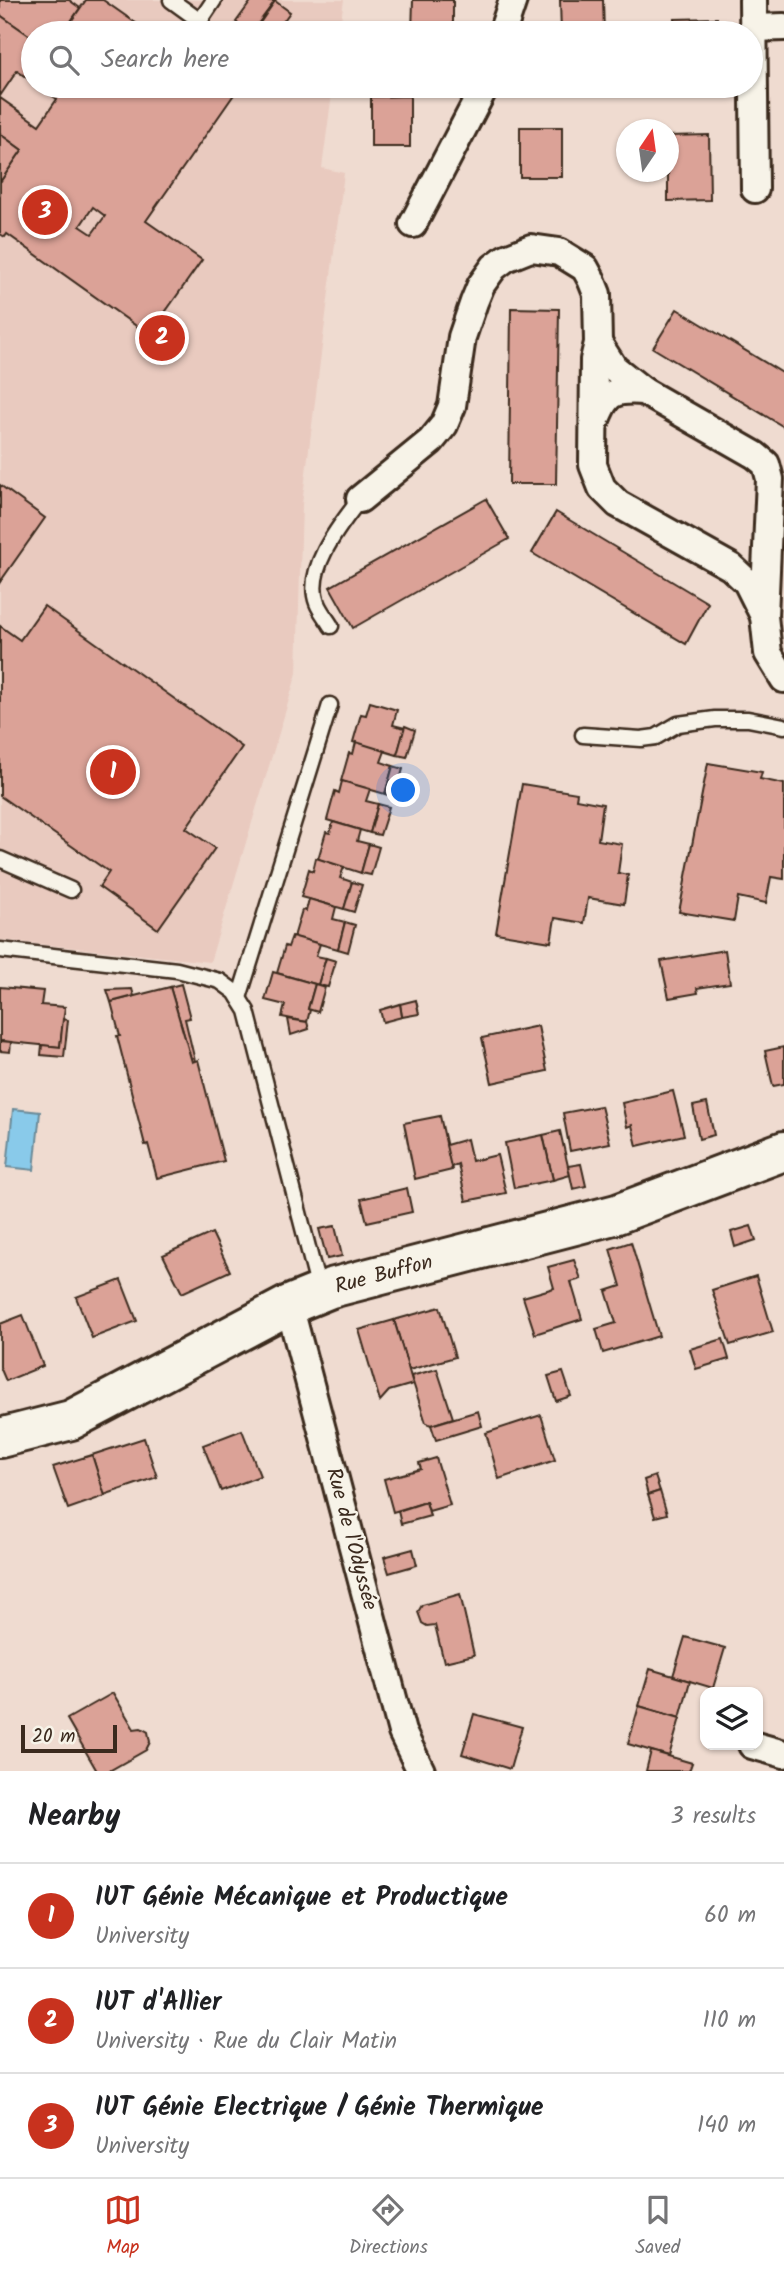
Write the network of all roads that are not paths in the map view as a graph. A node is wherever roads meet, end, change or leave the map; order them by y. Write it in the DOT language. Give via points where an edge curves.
graph roads {
  1 [pos="171,0"];
  2 [pos="214,0"];
  3 [pos="513,0"];
  4 [pos="753,0"];
  5 [pos="506,21"];
  6 [pos="754,21"];
  7 [pos="784,27"];
  8 [pos="763,28"];
  9 [pos="479,98"];
  10 [pos="754,98"];
  11 [pos="755,189"];
  12 [pos="414,224"];
  13 [pos="598,343"];
  14 [pos="643,391"];
  15 [pos="594,427"];
  16 [pos="360,499"];
  17 [pos="764,616"];
  18 [pos="331,626"];
  19 [pos="784,679"];
  20 [pos="330,705"];
  21 [pos="784,726"];
  22 [pos="583,735"];
  23 [pos="0,859"];
  24 [pos="71,890"];
  25 [pos="0,950"];
  26 [pos="239,998"];
  27 [pos="784,1151"];
  28 [pos="304,1298"];
  29 [pos="0,1438"];
  30 [pos="763,1748"];
  31 [pos="784,1754"];
  32 [pos="421,1771"];
  1 -- 2 [label="lane" via="200,21"];
  3 -- 5 [label="street"];
  4 -- 6 [label="street"];
  7 -- 8 [label="street"];
  9 -- 12 [label="street"];
  10 -- 11 [label="street"];
  13 -- 14 [label="street" via="614,368"];
  13 -- 15 [label="street"];
  13 -- 16 [label="street" via="597,294 584,268 546,249 531,248 506,258 494,267 474,302 444,425 432,441"];
  14 -- 15 [label="street" via="612,393 602,403"];
  14 -- 17 [label="street" via="766,464 770,479"];
  15 -- 17 [label="street" via="593,465 602,488 618,504 731,567 747,582"];
  16 -- 18 [label="lane" via="331,540 316,573 316,602"];
  17 -- 19 [label="street" via="768,653"];
  20 -- 26 [label="lane"];
  21 -- 22 [label="lane" via="715,719 678,724 656,737 640,739"];
  23 -- 24 [label="lane"];
  25 -- 26 [label="lane" via="177,970 220,981"];
  26 -- 28 [label="lane" via="247,1011"];
  27 -- 28 [label="main road, Rue Buffon" via="617,1214"];
  28 -- 29 [label="main road, Rue Buffon" via="71,1420"];
  28 -- 32 [label="street, Rue de l'Odyssée" via="402,1732"];
  30 -- 31 [label="street"];
}
